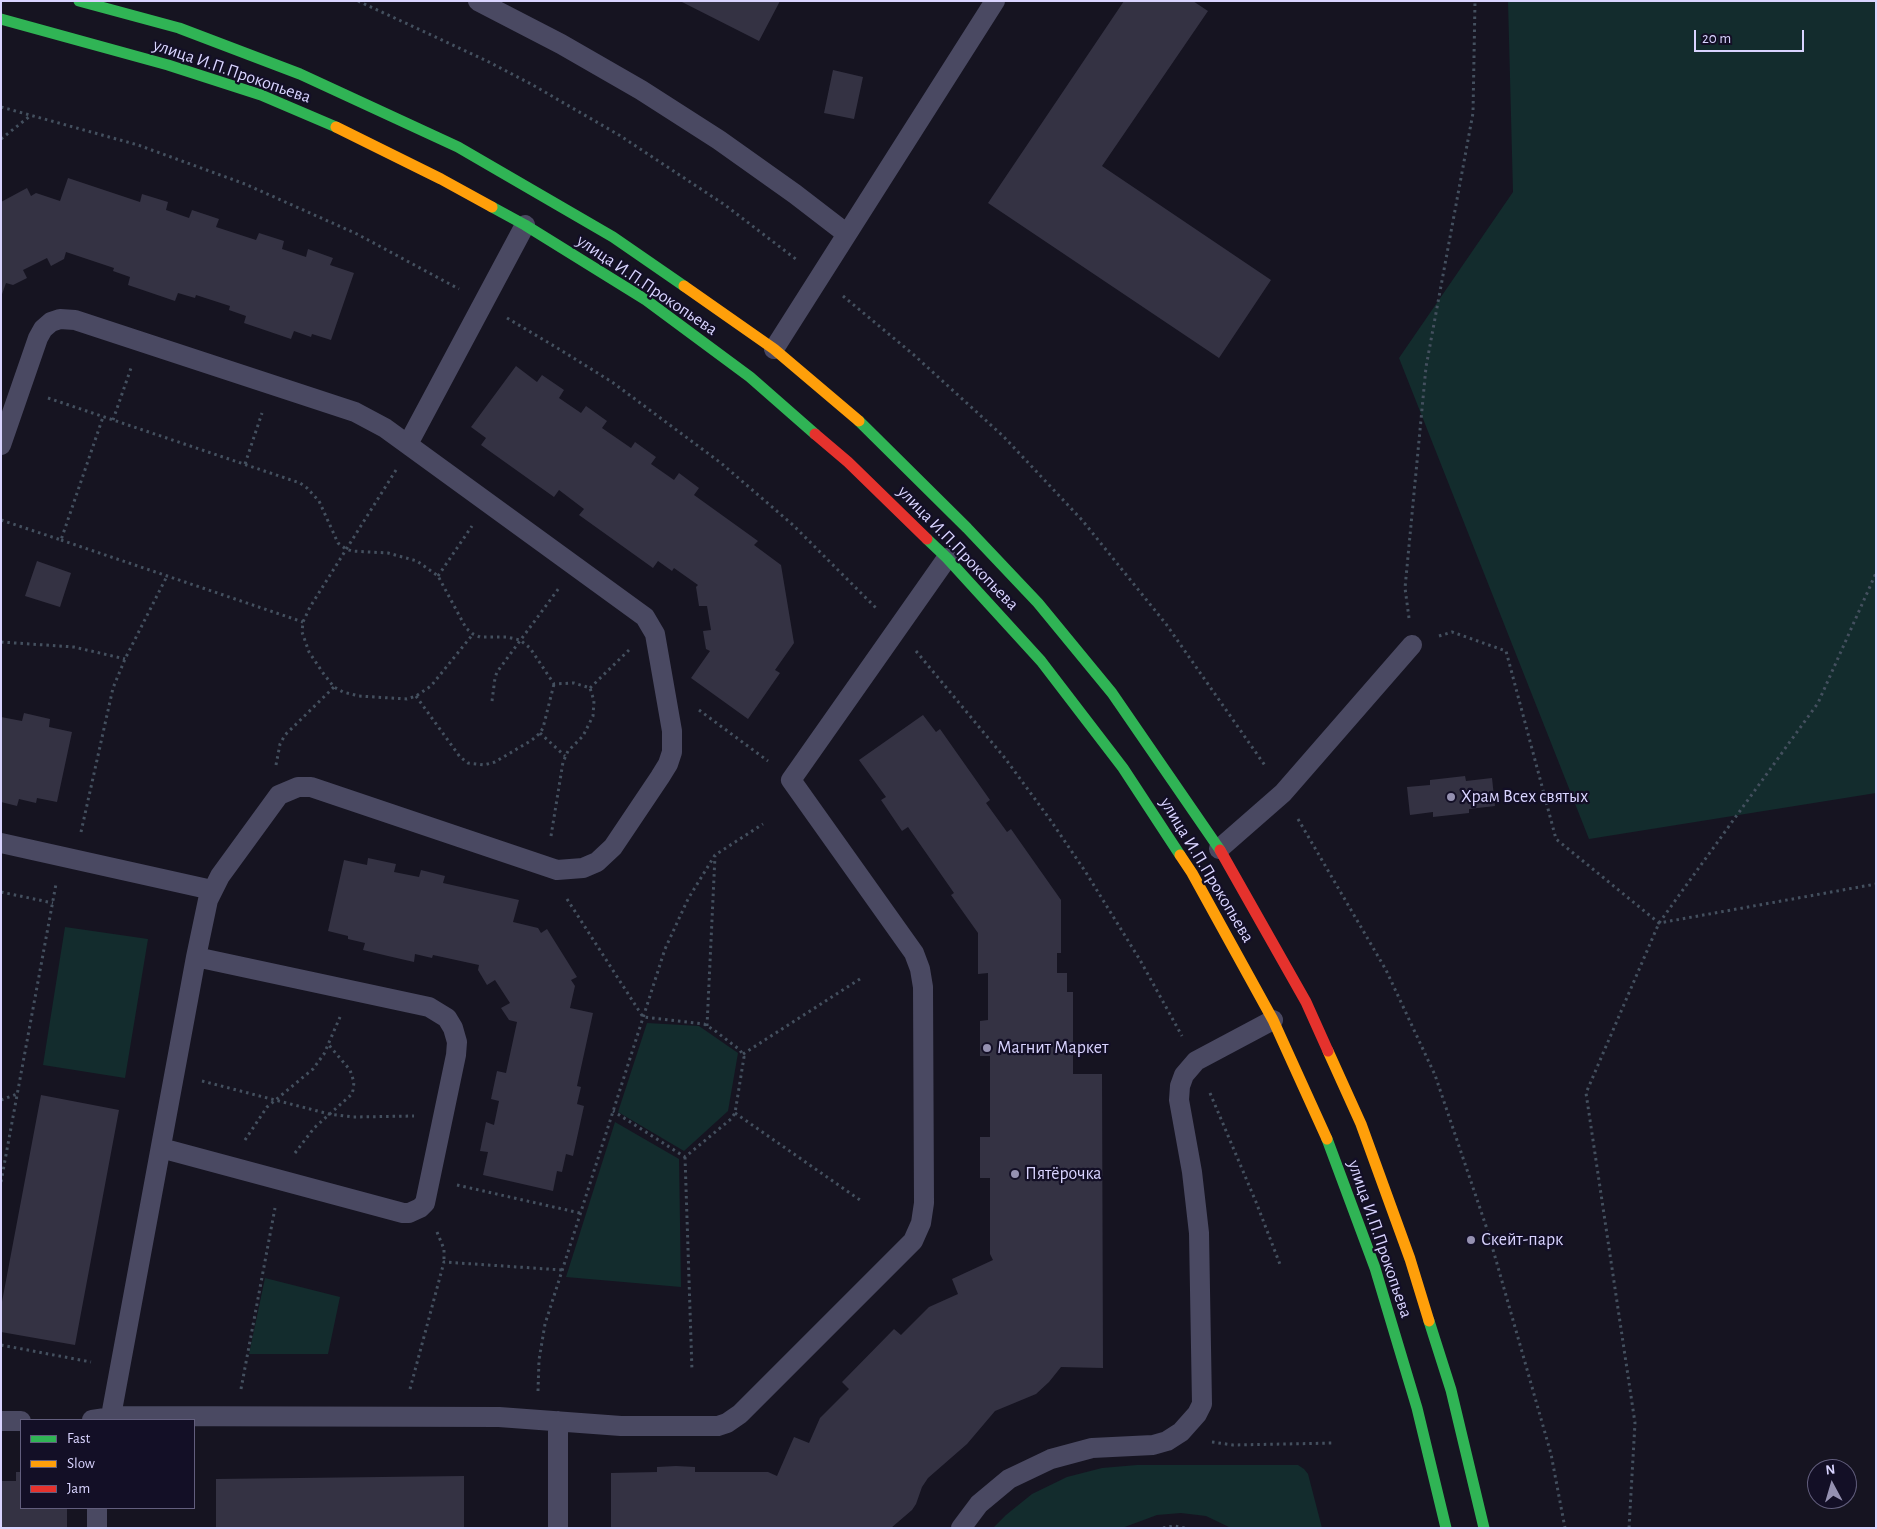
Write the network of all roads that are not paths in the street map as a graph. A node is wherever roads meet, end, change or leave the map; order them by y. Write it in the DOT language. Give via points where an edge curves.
graph roads {
  1 [pos="79,1"];
  2 [pos="478,1"];
  3 [pos="995,1"];
  4 [pos="1,19"];
  5 [pos="527,221"];
  6 [pos="847,234"];
  7 [pos="774,349"];
  8 [pos="1,445"];
  9 [pos="409,445"];
  10 [pos="949,554"];
  11 [pos="1412,645"];
  12 [pos="1,843"];
  13 [pos="1216,852"];
  14 [pos="212,890"];
  15 [pos="196,957"];
  16 [pos="1277,1018"];
  17 [pos="161,1148"];
  18 [pos="100,1419"];
  19 [pos="548,1420"];
  20 [pos="1,1421"];
  21 [pos="20,1421"];
  22 [pos="97,1509"];
  23 [pos="97,1528"];
  24 [pos="558,1528"];
  25 [pos="961,1528"];
  26 [pos="1446,1528"];
  27 [pos="1484,1528"];
  1 -- 7 [label="street, улица И.П.Прокопьева" via="179,28 300,74 458,147 539,198 613,237"];
  2 -- 6 [label="lane" via="641,90 727,146"];
  3 -- 6 [label="lane"];
  4 -- 5 [label="street, улица И.П.Прокопьева" via="168,65 260,95 359,138"];
  5 -- 9 [label="lane"];
  5 -- 10 [label="street, улица И.П.Прокопьева" via="646,300 750,377"];
  6 -- 7 [label="lane"];
  7 -- 13 [label="street, улица И.П.Прокопьева" via="865,426 964,532 1038,603 1112,692"];
  8 -- 9 [label="lane" via="38,338 50,322 60,319 75,320 355,412"];
  9 -- 14 [label="lane" via="638,611 652,627 673,742 668,764 613,847 597,862 583,868 557,870 322,790 298,787 279,795"];
  10 -- 16 [label="street, улица И.П.Прокопьева" via="1041,661 1196,870"];
  10 -- 19 [label="lane" via="791,780 914,953 920,969 923,987 924,1213 918,1232 913,1241 734,1419 718,1426 621,1426"];
  11 -- 13 [label="lane" via="1283,793"];
  12 -- 14 [label="lane"];
  13 -- 27 [label="street, улица И.П.Прокопьева" via="1302,1004 1362,1124 1410,1259 1450,1390"];
  14 -- 15 [label="lane"];
  15 -- 17 [label="lane"];
  15 -- 17 [label="lane" via="429,1007 447,1018 453,1028 456,1056 425,1203 409,1213"];
  16 -- 25 [label="lane" via="1196,1061 1184,1075 1180,1086 1179,1100 1198,1214 1202,1404 1193,1420 1167,1441 1153,1445 1092,1448 1051,1459 1009,1479 979,1504"];
  16 -- 26 [label="street, улица И.П.Прокопьева" via="1326,1136 1375,1268 1417,1408"];
  17 -- 18 [label="lane" via="121,1368"];
  18 -- 19 [label="lane" via="403,1416"];
  19 -- 24 [label="lane"];
  20 -- 21 [label="lane"];
  22 -- 23 [label="lane"];
}
